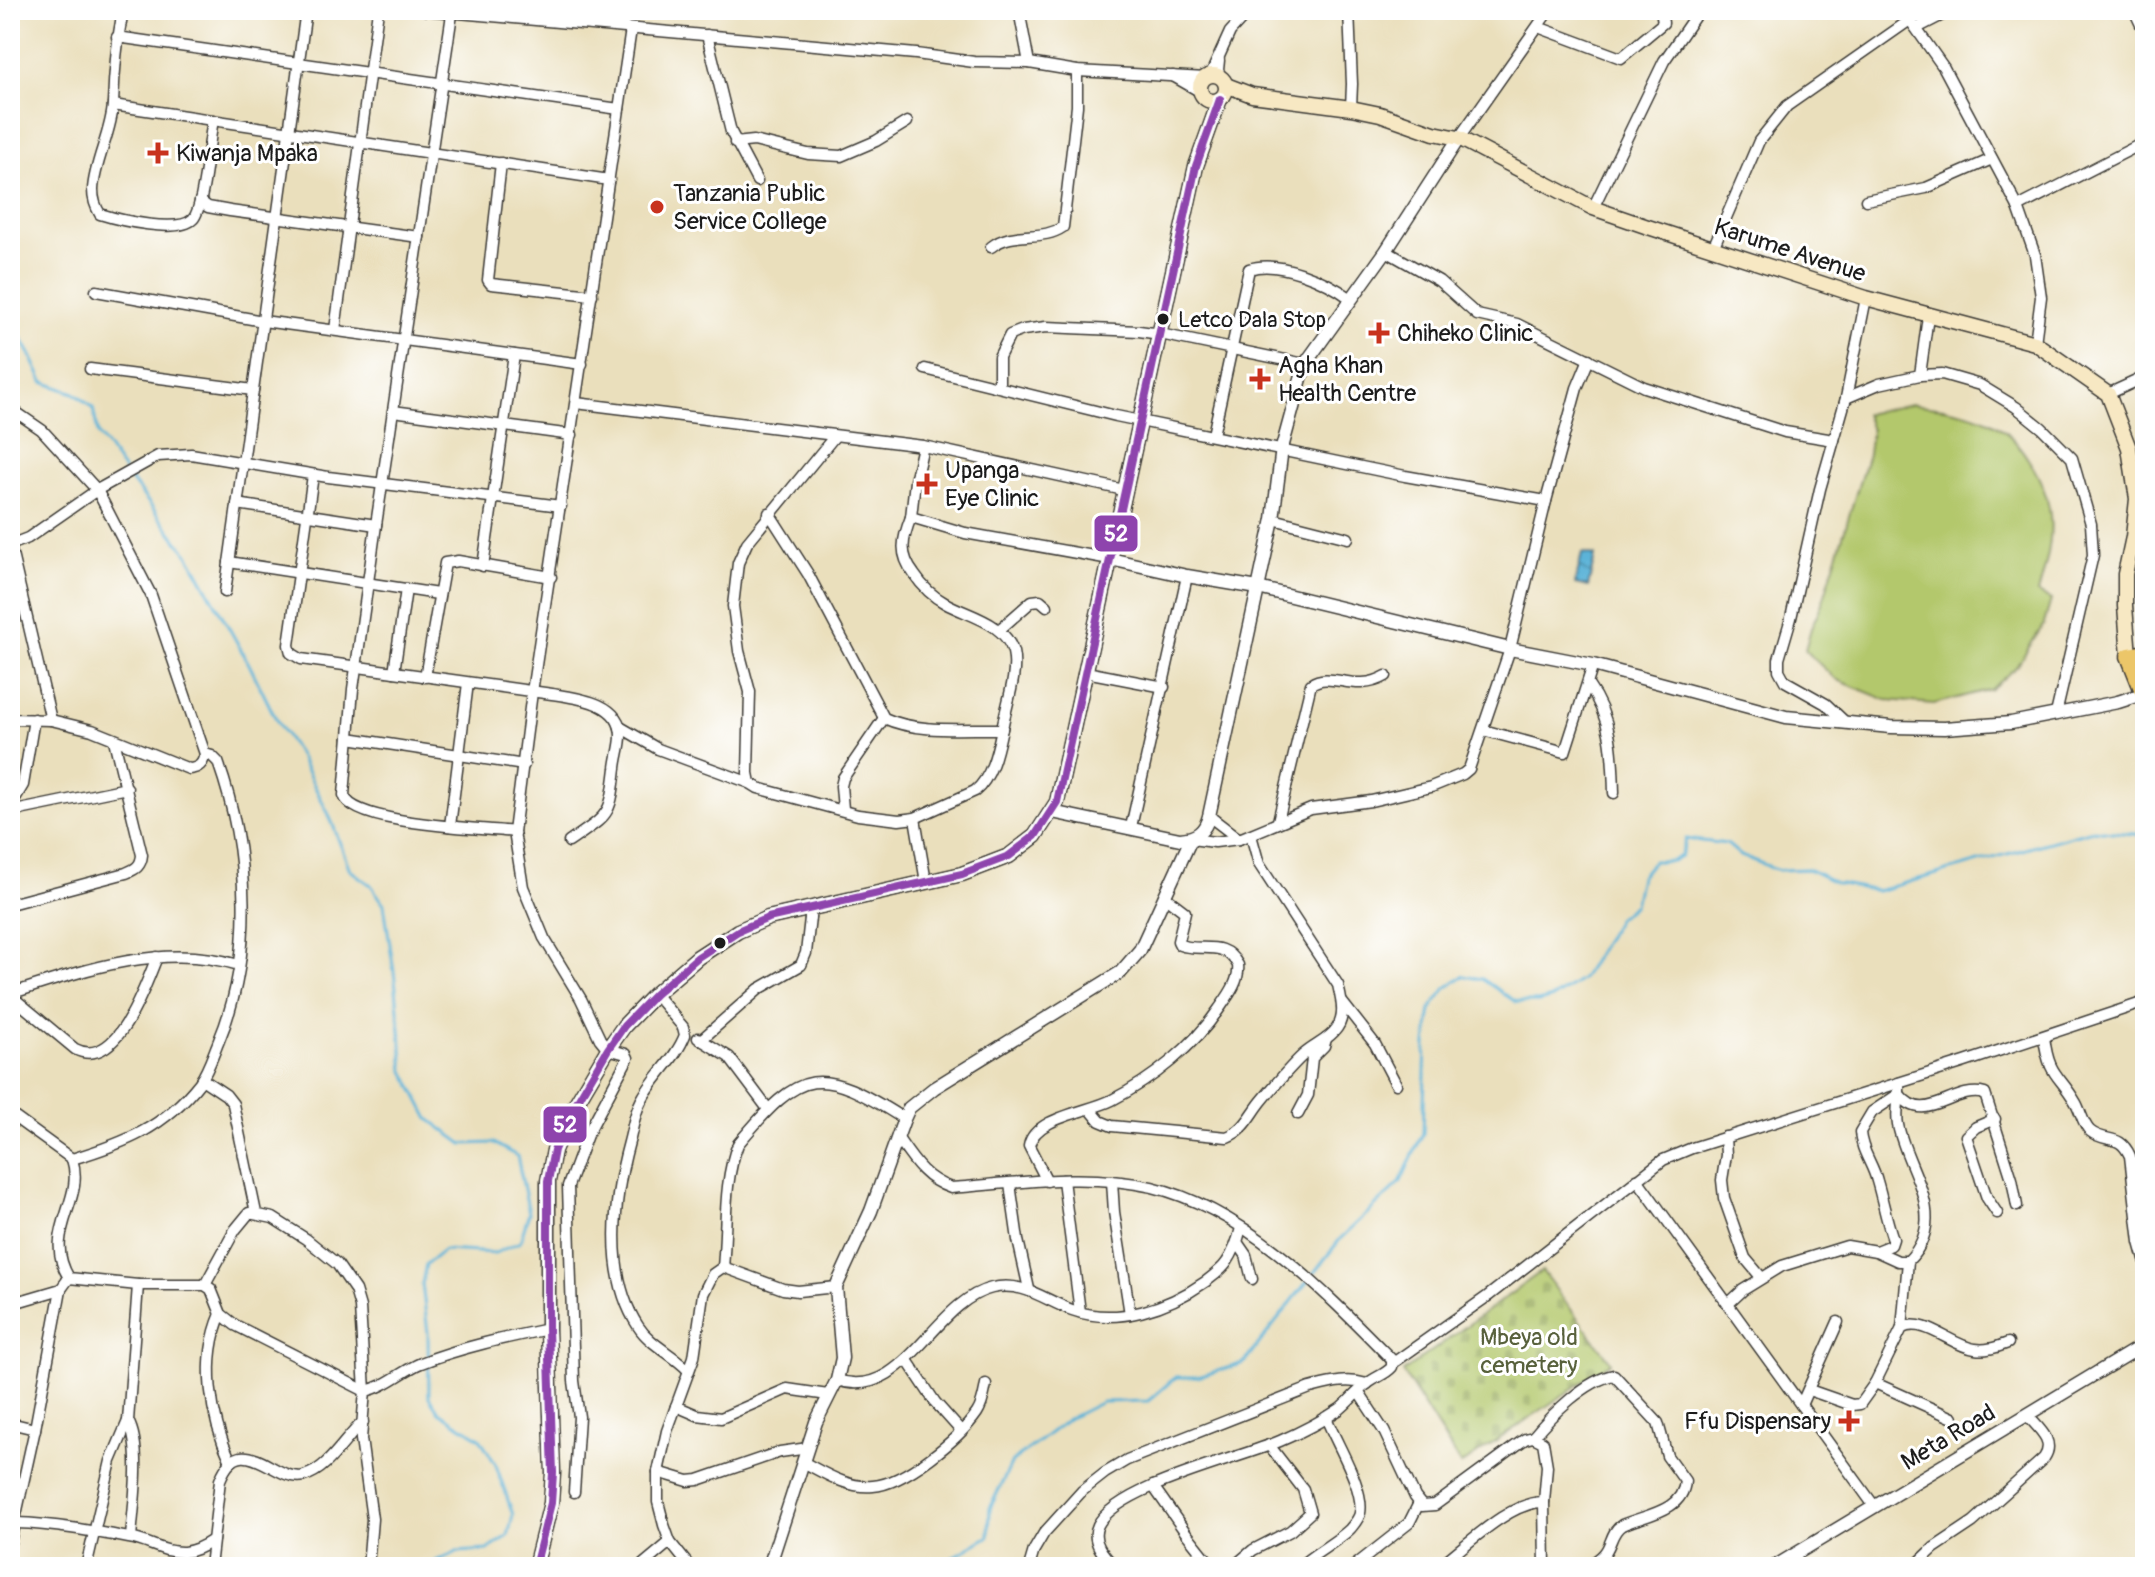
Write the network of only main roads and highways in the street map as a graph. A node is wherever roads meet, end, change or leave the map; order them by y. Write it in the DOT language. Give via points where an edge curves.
graph roads {
  1 [pos="2140,475"];
  2 [pos="2137,654"];
  3 [pos="2144,695"];
  4 [pos="535,1567"];
  1 -- 2 [label="main road" via="2125,574 2125,606"];
  1 -- 4 [label="main road, Karume Avenue" via="2108,394 2035,343 1866,298 1593,208 1459,138 1351,108 1214,88 1052,812 1035,836 1009,856 962,874 768,918 738,931 698,957 624,1026 568,1117 548,1181 553,1473"];
  2 -- 3 [label="highway"];
}
